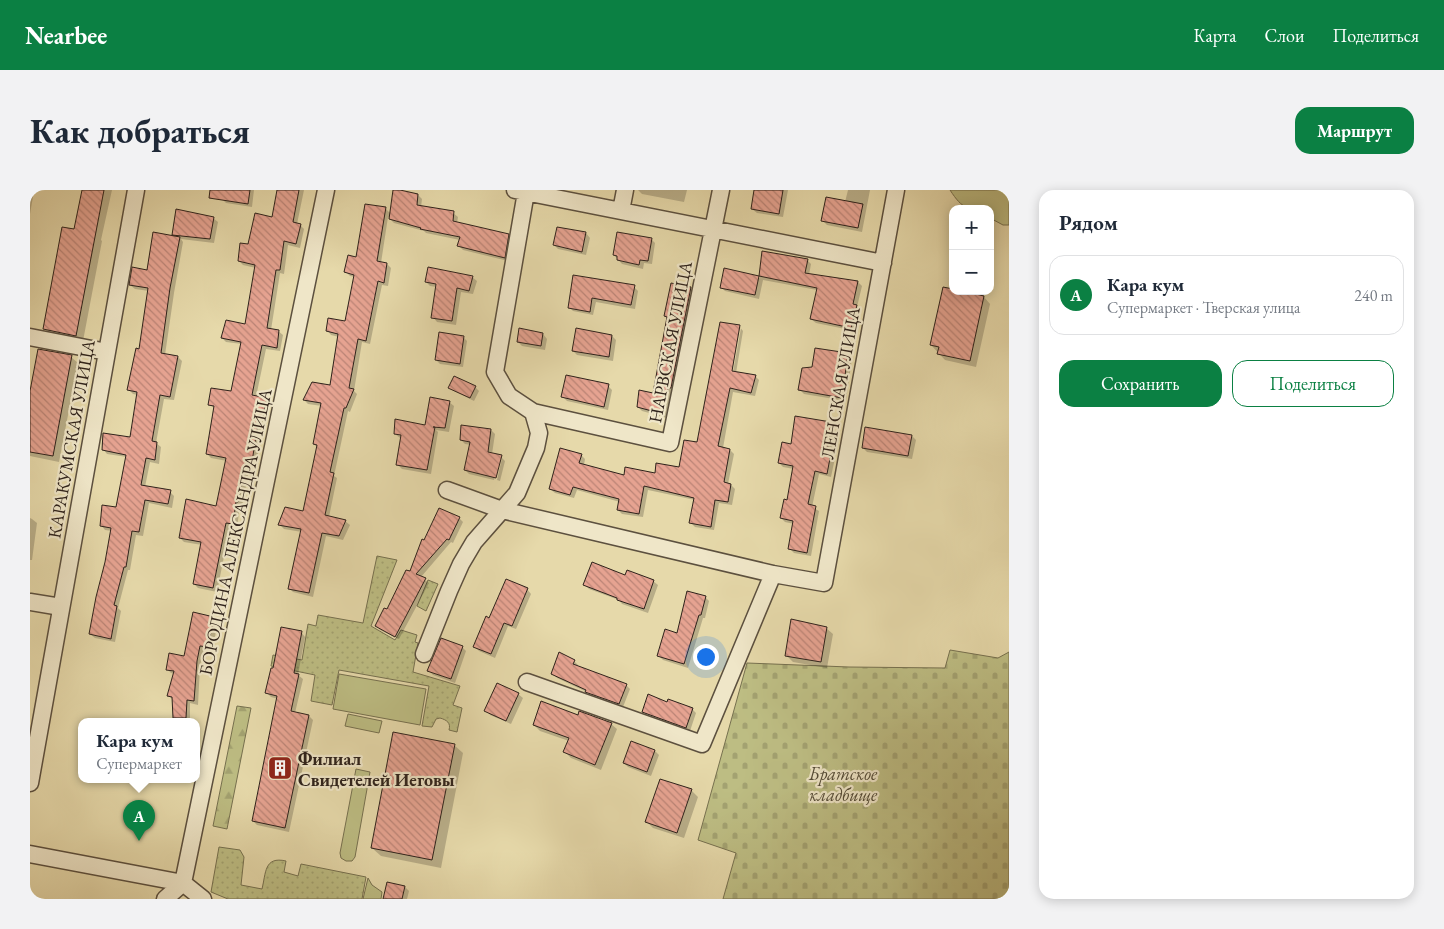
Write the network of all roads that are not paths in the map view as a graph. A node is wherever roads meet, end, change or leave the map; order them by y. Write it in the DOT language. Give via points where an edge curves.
graph roads {
  1 [pos="136,190"];
  2 [pos="326,190"];
  3 [pos="625,190"];
  4 [pos="721,190"];
  5 [pos="896,190"];
  6 [pos="520,191"];
  7 [pos="621,211"];
  8 [pos="713,230"];
  9 [pos="882,263"];
  10 [pos="30,337"];
  11 [pos="107,352"];
  12 [pos="533,412"];
  13 [pos="447,490"];
  14 [pos="502,510"];
  15 [pos="773,574"];
  16 [pos="30,602"];
  17 [pos="61,607"];
  18 [pos="424,654"];
  19 [pos="527,682"];
  20 [pos="30,783"];
  21 [pos="30,854"];
  22 [pos="183,883"];
  23 [pos="166,899"];
  24 [pos="203,899"];
  1 -- 11 [label="street, КАРАКУМСКАЯ УЛИЦА"];
  2 -- 22 [label="street, БОРОДИНА АЛЕКСАНДРА УЛИЦА"];
  3 -- 7 [label="street"];
  4 -- 8 [label="street, НАРВСКАЯ УЛИЦА"];
  5 -- 9 [label="street, ЛЕНСКАЯ УЛИЦА"];
  6 -- 7 [label="street, НАРВСКАЯ УЛИЦА"];
  6 -- 12 [label="street, НАРВСКАЯ УЛИЦА" via="495,372 509,396"];
  7 -- 8 [label="street, НАРВСКАЯ УЛИЦА"];
  8 -- 9 [label="street, НАРВСКАЯ УЛИЦА"];
  8 -- 12 [label="street, НАРВСКАЯ УЛИЦА" via="670,443"];
  9 -- 15 [label="street, ЛЕНСКАЯ УЛИЦА" via="824,583"];
  10 -- 11 [label="street"];
  11 -- 17 [label="street, КАРАКУМСКАЯ УЛИЦА"];
  12 -- 14 [label="street" via="539,434 536,448 517,493"];
  13 -- 14 [label="street"];
  14 -- 15 [label="street"];
  14 -- 18 [label="street" via="474,542 461,564"];
  15 -- 19 [label="street" via="702,744"];
  16 -- 17 [label="street"];
  17 -- 20 [label="street, КАРАКУМСКАЯ УЛИЦА"];
  21 -- 22 [label="street"];
  22 -- 23 [label="street"];
  22 -- 24 [label="street"];
}
